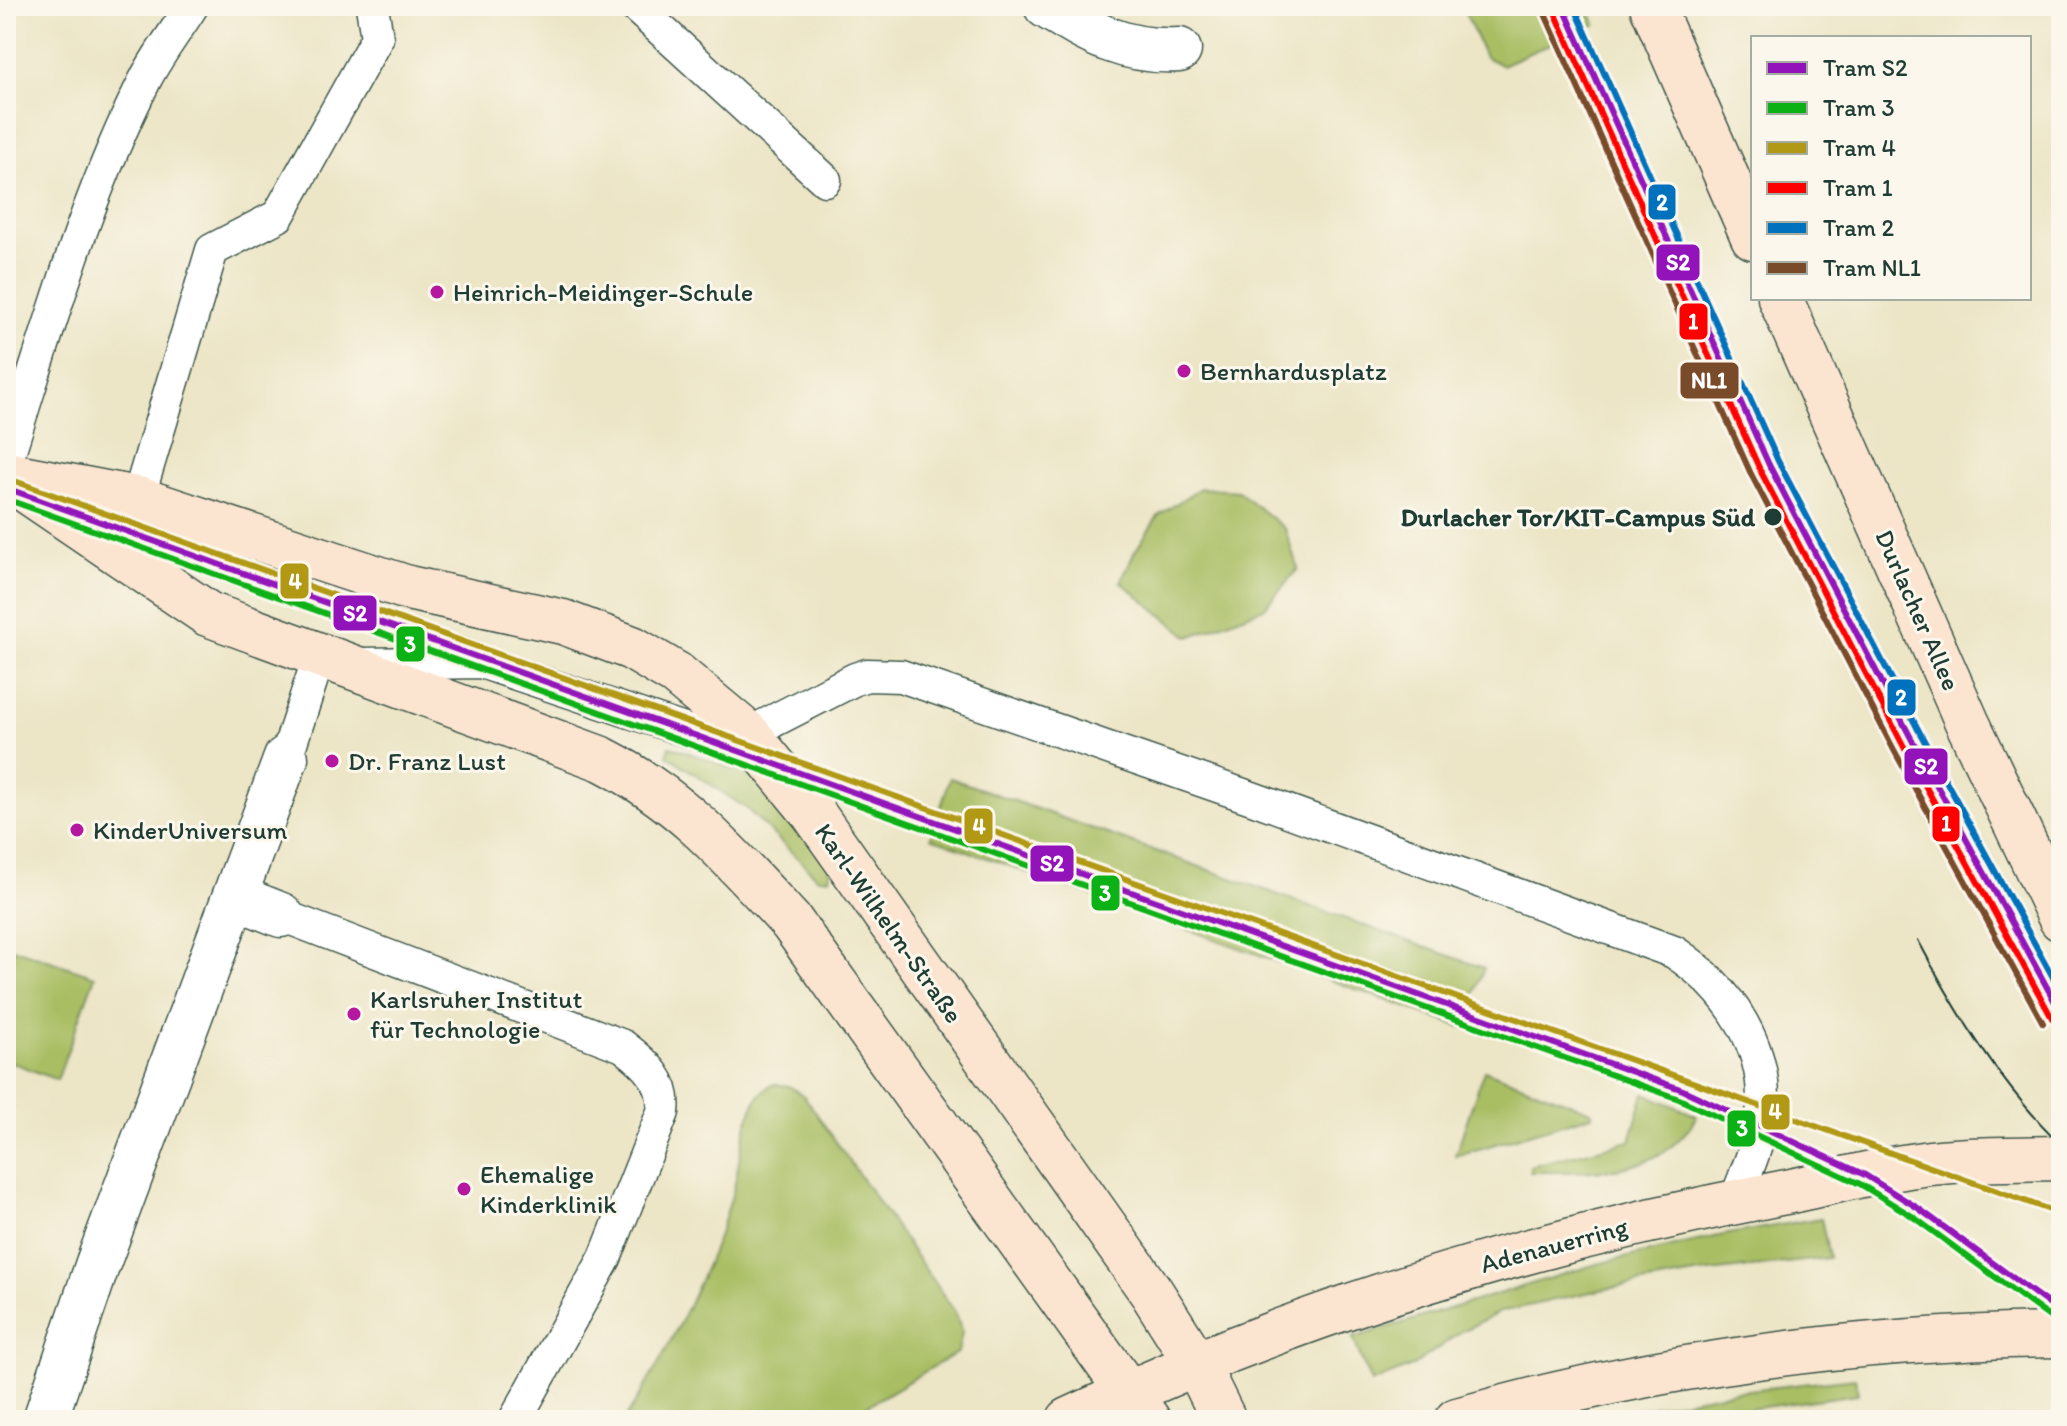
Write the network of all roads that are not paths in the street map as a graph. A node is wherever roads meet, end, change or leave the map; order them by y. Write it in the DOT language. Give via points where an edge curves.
graph roads {
  1 [pos="192,6"];
  2 [pos="372,6"];
  3 [pos="635,6"];
  4 [pos="1046,6"];
  5 [pos="1652,6"];
  6 [pos="1103,21"];
  7 [pos="1179,50"];
  8 [pos="825,180"];
  9 [pos="1751,232"];
  10 [pos="1781,300"];
  11 [pos="6,462"];
  12 [pos="6,475"];
  13 [pos="138,499"];
  14 [pos="336,659"];
  15 [pos="748,734"];
  16 [pos="286,758"];
  17 [pos="236,897"];
  18 [pos="281,915"];
  19 [pos="2061,919"];
  20 [pos="2061,1158"];
  21 [pos="1736,1200"];
  22 [pos="2061,1335"];
  23 [pos="1196,1363"];
  24 [pos="1138,1407"];
  25 [pos="45,1420"];
  26 [pos="515,1420"];
  27 [pos="1069,1420"];
  28 [pos="1224,1420"];
  29 [pos="1457,1420"];
  1 -- 11 [label="lane" via="147,78 81,232"];
  2 -- 13 [label="lane" via="377,38 278,216 212,250"];
  3 -- 8 [label="lane"];
  4 -- 6 [label="street"];
  5 -- 9 [label="main road"];
  6 -- 7 [label="street" via="1144,52"];
  10 -- 19 [label="main road, Durlacher Allee" via="1967,722"];
  12 -- 13 [label="main road, Karl-Wilhelm-Straße"];
  12 -- 14 [label="main road, Karl-Wilhelm-Straße" via="208,614"];
  13 -- 15 [label="main road, Karl-Wilhelm-Straße" via="408,588 598,633 676,674"];
  14 -- 15 [label="lane" via="481,662 707,740 728,741"];
  14 -- 16 [label="lane"];
  14 -- 24 [label="main road, Karl-Wilhelm-Straße" via="602,759 657,789 715,838 792,923"];
  15 -- 21 [label="lane" via="842,685 867,675 886,675 950,691 1674,952 1726,996 1746,1029 1757,1064 1762,1118"];
  15 -- 23 [label="main road, Karl-Wilhelm-Straße" via="813,813"];
  16 -- 17 [label="street"];
  17 -- 18 [label="street"];
  17 -- 25 [label="street"];
  18 -- 26 [label="lane" via="623,1046 660,1084 663,1112 605,1258"];
  20 -- 21 [label="main road, Adenauerring" via="1913,1165"];
  21 -- 23 [label="main road, Adenauerring" via="1467,1269"];
  22 -- 29 [label="main road" via="1837,1347 1701,1365"];
  23 -- 24 [label="main road, Adenauerring"];
  23 -- 28 [label="main road, Karl-Wilhelm-Straße"];
  24 -- 27 [label="main road, Adenauerring"];
}
